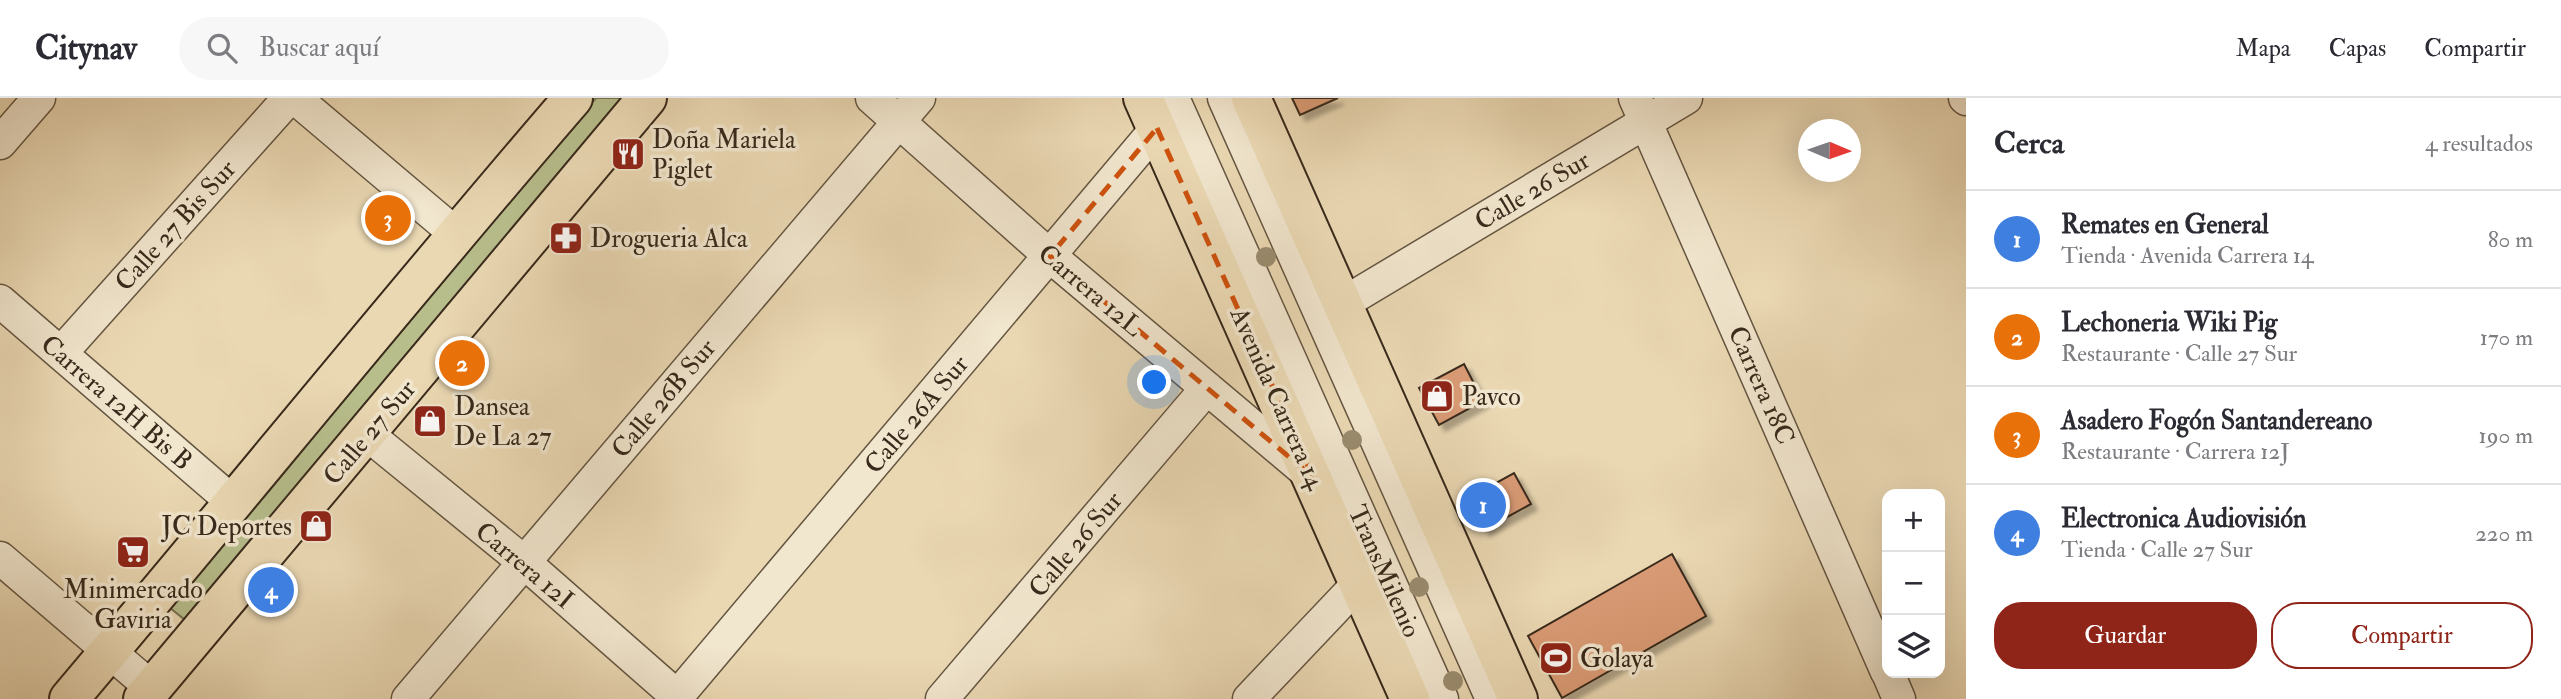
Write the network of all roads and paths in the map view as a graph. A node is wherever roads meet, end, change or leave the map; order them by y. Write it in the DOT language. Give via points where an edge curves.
graph roads {
  1 [pos="40,98"];
  2 [pos="289,98"];
  3 [pos="295,98"];
  4 [pos="573,98"];
  5 [pos="647,98"];
  6 [pos="872,98"];
  7 [pos="1224,98"];
  8 [pos="1251,98"];
  9 [pos="1686,98"];
  10 [pos="1158,108"];
  11 [pos="1641,109"];
  12 [pos="909,110"];
  13 [pos="4,131"];
  14 [pos="456,234"];
  15 [pos="1050,256"];
  16 [pos="0,300"];
  17 [pos="1342,304"];
  18 [pos="61,353"];
  19 [pos="1207,388"];
  20 [pos="367,434"];
  21 [pos="1313,477"];
  22 [pos="234,505"];
  23 [pos="0,558"];
  24 [pos="524,562"];
  25 [pos="1359,583"];
  26 [pos="109,652"];
  27 [pos="1882,661"];
  28 [pos="1890,678"];
  29 [pos="147,693"];
  30 [pos="678,698"];
  31 [pos="69,699"];
  32 [pos="408,699"];
  33 [pos="942,699"];
  34 [pos="1249,699"];
  35 [pos="1410,699"];
  36 [pos="1442,699"];
  37 [pos="1492,699"];
  38 [pos="1518,699"];
  39 [pos="1899,699"];
  1 -- 13 [label="street"];
  2 -- 18 [label="street, Calle 27 Bis Sur"];
  3 -- 14 [label="street"];
  4 -- 14 [label="main road"];
  5 -- 20 [label="main road, Calle 27 Sur"];
  6 -- 12 [label="street, Carrera 12L"];
  7 -- 37 [label="street, TransMilenio"];
  8 -- 17 [label="main road"];
  9 -- 11 [label="street, Calle 26 Sur"];
  10 -- 15 [label="street, Calle 26A Sur"];
  10 -- 21 [label="main road, Avenida Carrera 14"];
  10 -- 36 [label="street, TransMilenio"];
  11 -- 17 [label="street, Calle 26 Sur"];
  11 -- 27 [label="street, Carrera 18C"];
  12 -- 15 [label="street, Carrera 12L"];
  12 -- 24 [label="street, Calle 26B Sur"];
  14 -- 22 [label="main road"];
  15 -- 19 [label="street, Carrera 12L"];
  15 -- 30 [label="street, Calle 26A Sur"];
  16 -- 18 [label="street, Carrera 12H Bis B"];
  17 -- 38 [label="main road"];
  18 -- 22 [label="street, Carrera 12H Bis B"];
  19 -- 21 [label="street, Carrera 12L"];
  19 -- 33 [label="street, Calle 26 Sur"];
  20 -- 24 [label="street, Carrera 12I"];
  20 -- 29 [label="main road, Calle 27 Sur"];
  21 -- 25 [label="main road, Avenida Carrera 14"];
  22 -- 26 [label="main road"];
  23 -- 26 [label="street"];
  24 -- 30 [label="street, Carrera 12I"];
  24 -- 32 [label="street, Calle 26B Sur"];
  25 -- 34 [label="street"];
  25 -- 35 [label="main road, Avenida Carrera 14"];
  26 -- 29 [label="street"];
  26 -- 31 [label="main road"];
  28 -- 39 [label="street, Carrera 18C"];
}
